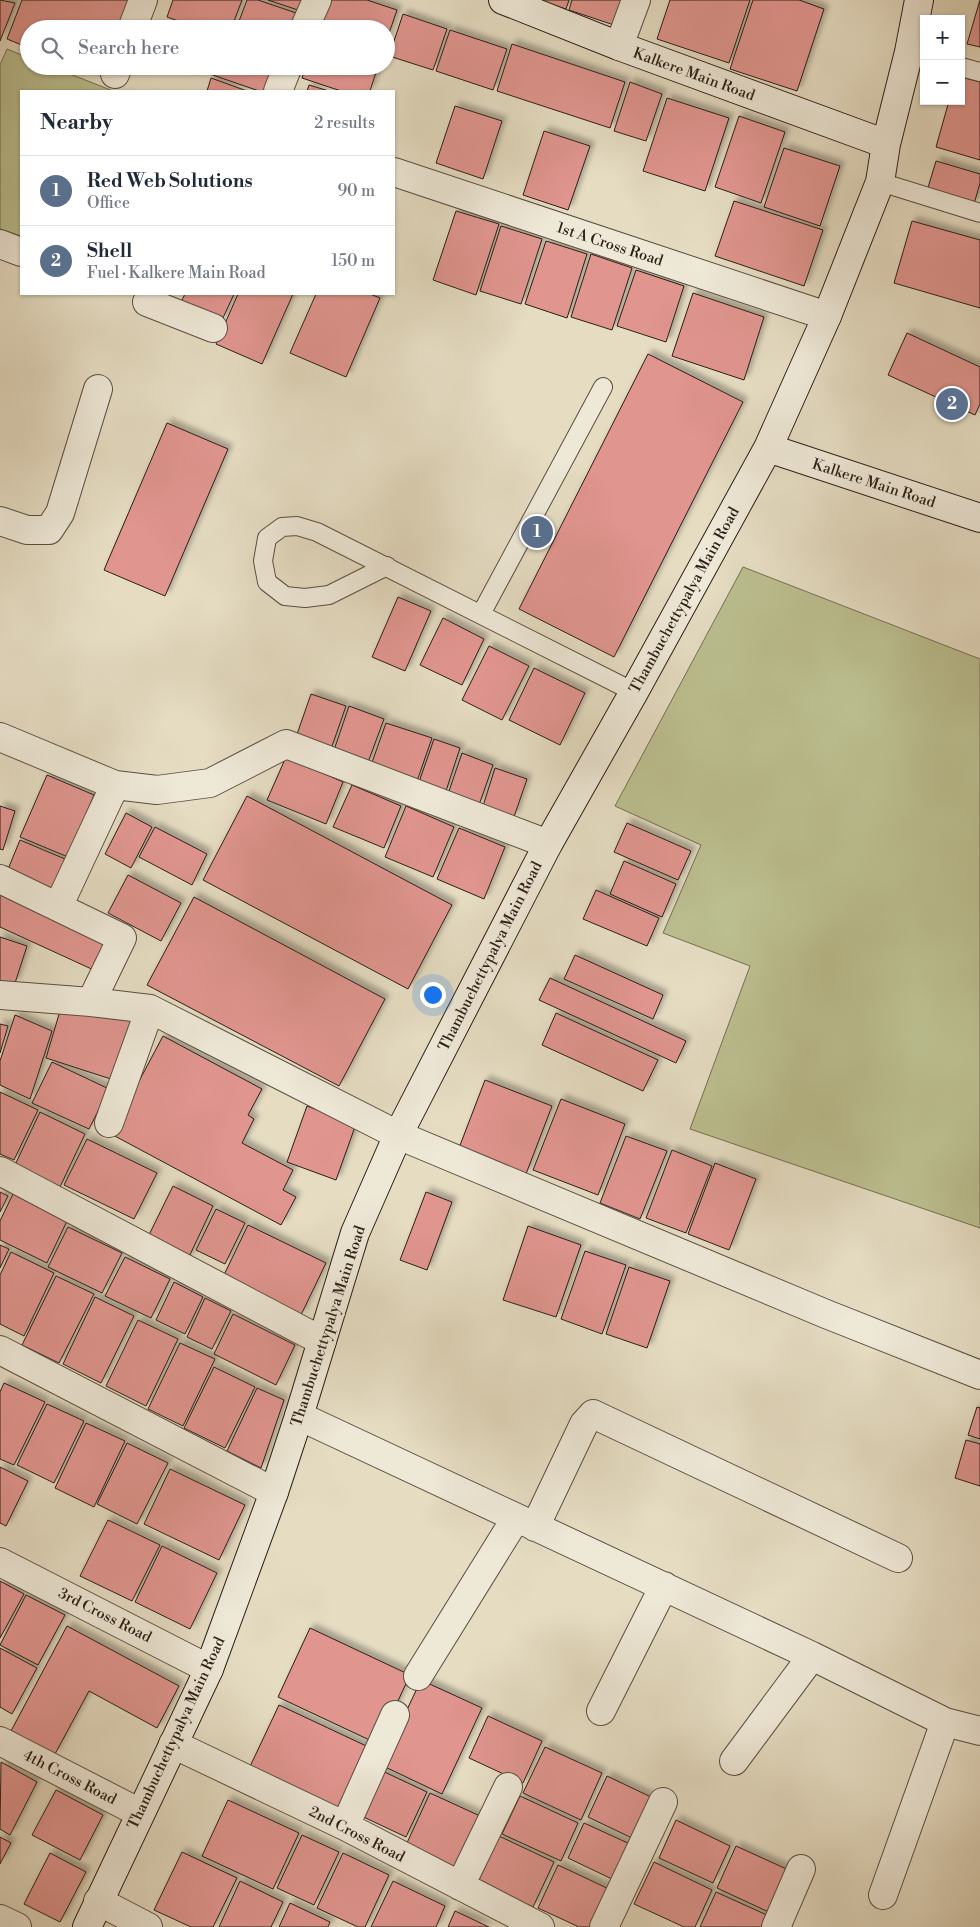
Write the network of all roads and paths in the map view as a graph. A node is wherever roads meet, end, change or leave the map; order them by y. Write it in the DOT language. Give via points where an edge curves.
graph roads {
  1 [pos="143,0"];
  2 [pos="317,0"];
  3 [pos="503,0"];
  4 [pos="636,0"];
  5 [pos="919,0"];
  6 [pos="135,20"];
  7 [pos="308,20"];
  8 [pos="619,46"];
  9 [pos="916,54"];
  10 [pos="965,68"];
  11 [pos="980,72"];
  12 [pos="284,75"];
  13 [pos="278,90"];
  14 [pos="886,144"];
  15 [pos="395,172"];
  16 [pos="880,182"];
  17 [pos="980,213"];
  18 [pos="0,244"];
  19 [pos="20,252"];
  20 [pos="142,296"];
  21 [pos="827,316"];
  22 [pos="213,328"];
  23 [pos="604,387"];
  24 [pos="98,389"];
  25 [pos="768,448"];
  26 [pos="980,518"];
  27 [pos="0,521"];
  28 [pos="386,566"];
  29 [pos="481,614"];
  30 [pos="634,692"];
  31 [pos="0,737"];
  32 [pos="115,785"];
  33 [pos="548,844"];
  34 [pos="0,879"];
  35 [pos="58,907"];
  36 [pos="0,995"];
  37 [pos="91,1002"];
  38 [pos="150,1009"];
  39 [pos="109,1123"];
  40 [pos="398,1135"];
  41 [pos="0,1172"];
  42 [pos="322,1341"];
  43 [pos="0,1350"];
  44 [pos="980,1375"];
  45 [pos="299,1416"];
  46 [pos="274,1492"];
  47 [pos="526,1522"];
  48 [pos="898,1558"];
  49 [pos="0,1562"];
  50 [pos="664,1586"];
  51 [pos="812,1656"];
  52 [pos="209,1669"];
  53 [pos="418,1676"];
  54 [pos="601,1712"];
  55 [pos="395,1715"];
  56 [pos="945,1722"];
  57 [pos="980,1731"];
  58 [pos="0,1741"];
  59 [pos="173,1744"];
  60 [pos="734,1761"];
  61 [pos="508,1787"];
  62 [pos="663,1802"];
  63 [pos="140,1813"];
  64 [pos="345,1826"];
  65 [pos="801,1869"];
  66 [pos="460,1886"];
  67 [pos="883,1895"];
  68 [pos="98,1901"];
  69 [pos="0,1919"];
  70 [pos="17,1927"];
  71 [pos="87,1927"];
  72 [pos="148,1927"];
  73 [pos="540,1927"];
  74 [pos="604,1927"];
  75 [pos="776,1927"];
  1 -- 6 [label="street"];
  2 -- 7 [label="street"];
  3 -- 8 [label="street, Kalkere Main Road"];
  4 -- 8 [label="street"];
  5 -- 9 [label="street, Thambuchettypalya Main Road"];
  8 -- 14 [label="street, Kalkere Main Road"];
  9 -- 14 [label="street, Thambuchettypalya Main Road"];
  10 -- 11 [label="lane"];
  12 -- 13 [label="street"];
  14 -- 16 [label="street, Thambuchettypalya Main Road"];
  15 -- 21 [label="street, 1st A Cross Road"];
  16 -- 17 [label="lane"];
  16 -- 21 [label="street, Thambuchettypalya Main Road"];
  18 -- 19 [label="street"];
  20 -- 22 [label="street"];
  21 -- 25 [label="street, Thambuchettypalya Main Road"];
  23 -- 29 [label="lane"];
  24 -- 27 [label="street" via="60,513 49,530 27,530"];
  25 -- 26 [label="street, Kalkere Main Road"];
  25 -- 30 [label="street, Thambuchettypalya Main Road"];
  28 -- 28 [label="lane" via="317,532 297,526 282,528 268,538 263,560 267,582 285,596 305,598 329,595"];
  28 -- 29 [label="lane"];
  29 -- 30 [label="lane"];
  30 -- 33 [label="street, Thambuchettypalya Main Road"];
  31 -- 32 [label="street"];
  32 -- 33 [label="street" via="157,790 210,783 286,744"];
  32 -- 35 [label="street"];
  33 -- 40 [label="street, Thambuchettypalya Main Road"];
  34 -- 35 [label="street"];
  35 -- 37 [label="street" via="122,938"];
  36 -- 37 [label="street"];
  37 -- 38 [label="street"];
  38 -- 39 [label="street"];
  38 -- 40 [label="street"];
  40 -- 42 [label="street, Thambuchettypalya Main Road" via="355,1234"];
  40 -- 44 [label="street"];
  41 -- 42 [label="street"];
  42 -- 45 [label="street, Thambuchettypalya Main Road"];
  43 -- 46 [label="street"];
  45 -- 46 [label="street, Thambuchettypalya Main Road"];
  45 -- 47 [label="street"];
  46 -- 52 [label="street, Thambuchettypalya Main Road"];
  47 -- 48 [label="street" via="593,1414"];
  47 -- 50 [label="street"];
  47 -- 53 [label="street"];
  49 -- 52 [label="street, 3rd Cross Road"];
  50 -- 51 [label="street"];
  50 -- 54 [label="street"];
  51 -- 56 [label="street"];
  51 -- 60 [label="street"];
  52 -- 59 [label="street, Thambuchettypalya Main Road"];
  55 -- 64 [label="street"];
  56 -- 57 [label="street"];
  56 -- 67 [label="street"];
  58 -- 63 [label="street, 4th Cross Road"];
  59 -- 63 [label="street, Thambuchettypalya Main Road"];
  59 -- 64 [label="street, 2nd Cross Road"];
  61 -- 66 [label="street"];
  62 -- 74 [label="street"];
  63 -- 68 [label="street, Thambuchettypalya Main Road"];
  64 -- 66 [label="street, 2nd Cross Road"];
  65 -- 75 [label="street"];
  66 -- 73 [label="street, 2nd Cross Road"];
  68 -- 71 [label="street, Thambuchettypalya Main Road"];
  68 -- 72 [label="street"];
  69 -- 70 [label="street"];
}
